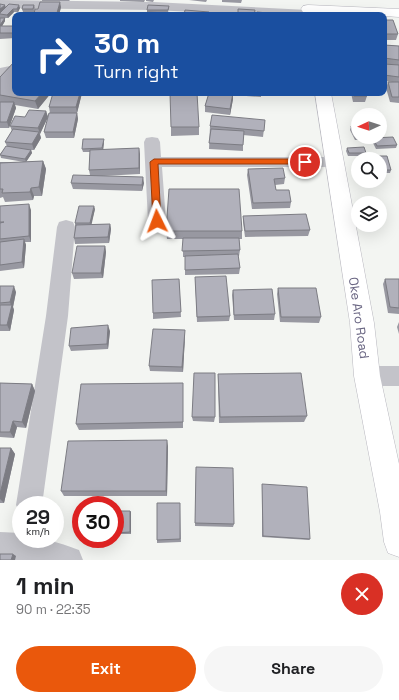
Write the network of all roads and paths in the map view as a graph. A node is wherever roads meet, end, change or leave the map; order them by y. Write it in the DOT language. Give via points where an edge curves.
graph roads {
  1 [pos="0,4"];
  2 [pos="307,9"];
  3 [pos="376,12"];
  4 [pos="387,12"];
  5 [pos="399,13"];
  6 [pos="12,70"];
  7 [pos="0,72"];
  8 [pos="324,96"];
  9 [pos="152,142"];
  10 [pos="154,162"];
  11 [pos="336,162"];
  12 [pos="157,221"];
  13 [pos="66,227"];
  14 [pos="367,376"];
  15 [pos="399,376"];
  16 [pos="30,496"];
  17 [pos="399,542"];
  18 [pos="0,546"];
  19 [pos="27,549"];
  20 [pos="69,560"];
  1 -- 2 [label="street"];
  2 -- 3 [label="main road"];
  4 -- 5 [label="main road"];
  6 -- 7 [label="street"];
  8 -- 11 [label="main road, Oke Aro Road"];
  9 -- 10 [label="street"];
  10 -- 11 [label="street"];
  10 -- 12 [label="street"];
  11 -- 14 [label="main road, Oke Aro Road" via="362,323"];
  13 -- 16 [label="street" via="57,316"];
  14 -- 15 [label="street"];
  14 -- 17 [label="main road, Oke Aro Road"];
  18 -- 19 [label="street"];
  19 -- 20 [label="street"];
}
